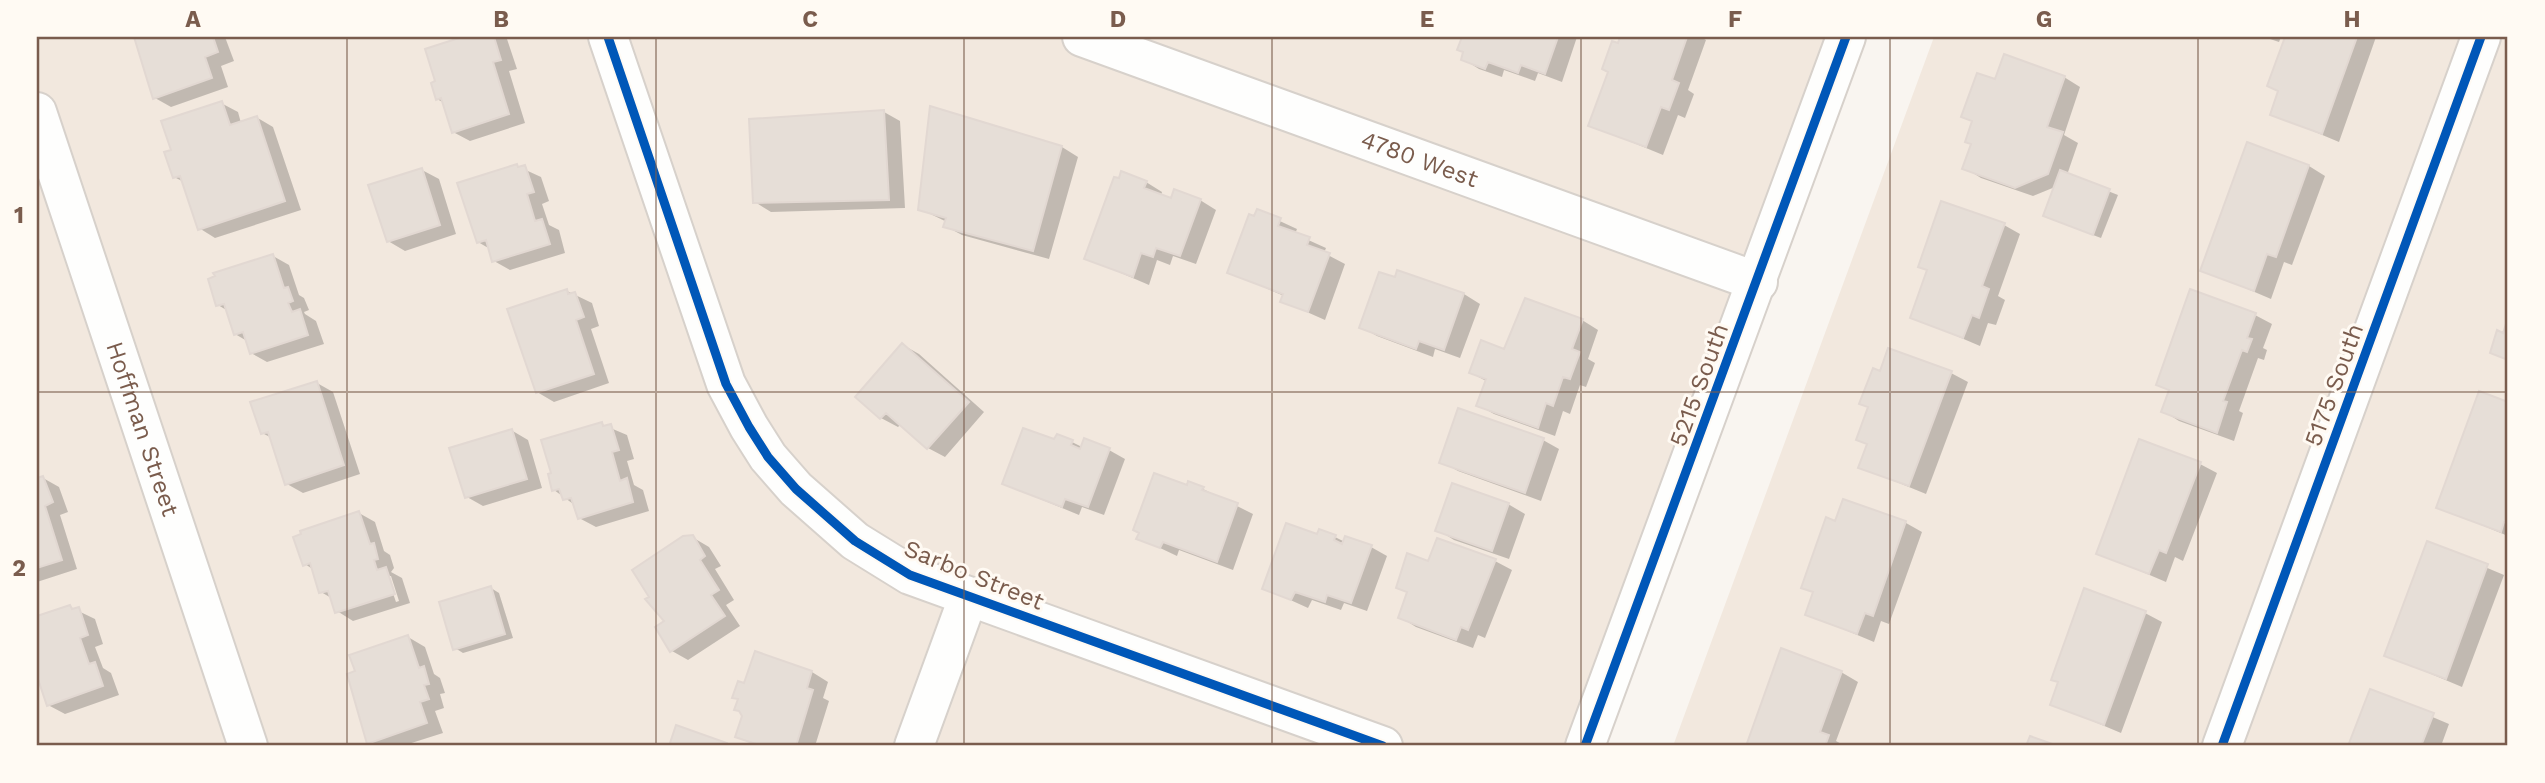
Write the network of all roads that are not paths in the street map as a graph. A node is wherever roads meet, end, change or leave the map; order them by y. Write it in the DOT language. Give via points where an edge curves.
graph roads {
  1 [pos="1082,37"];
  2 [pos="1846,37"];
  3 [pos="2481,37"];
  4 [pos="619,39"];
  5 [pos="37,112"];
  6 [pos="1758,282"];
  7 [pos="968,598"];
  8 [pos="248,746"];
  9 [pos="914,746"];
  10 [pos="1383,746"];
  11 [pos="1586,746"];
  12 [pos="2222,746"];
  1 -- 6 [label="street, 4780 West"];
  2 -- 6 [label="street, 5215 South"];
  3 -- 12 [label="street, 5175 South"];
  4 -- 7 [label="street, Sarbo Street" via="726,384 768,457 796,489 855,541 910,575"];
  5 -- 8 [label="street, Hoffman Street"];
  6 -- 11 [label="street, 5215 South"];
  7 -- 9 [label="street"];
  7 -- 10 [label="street, Sarbo Street"];
}
